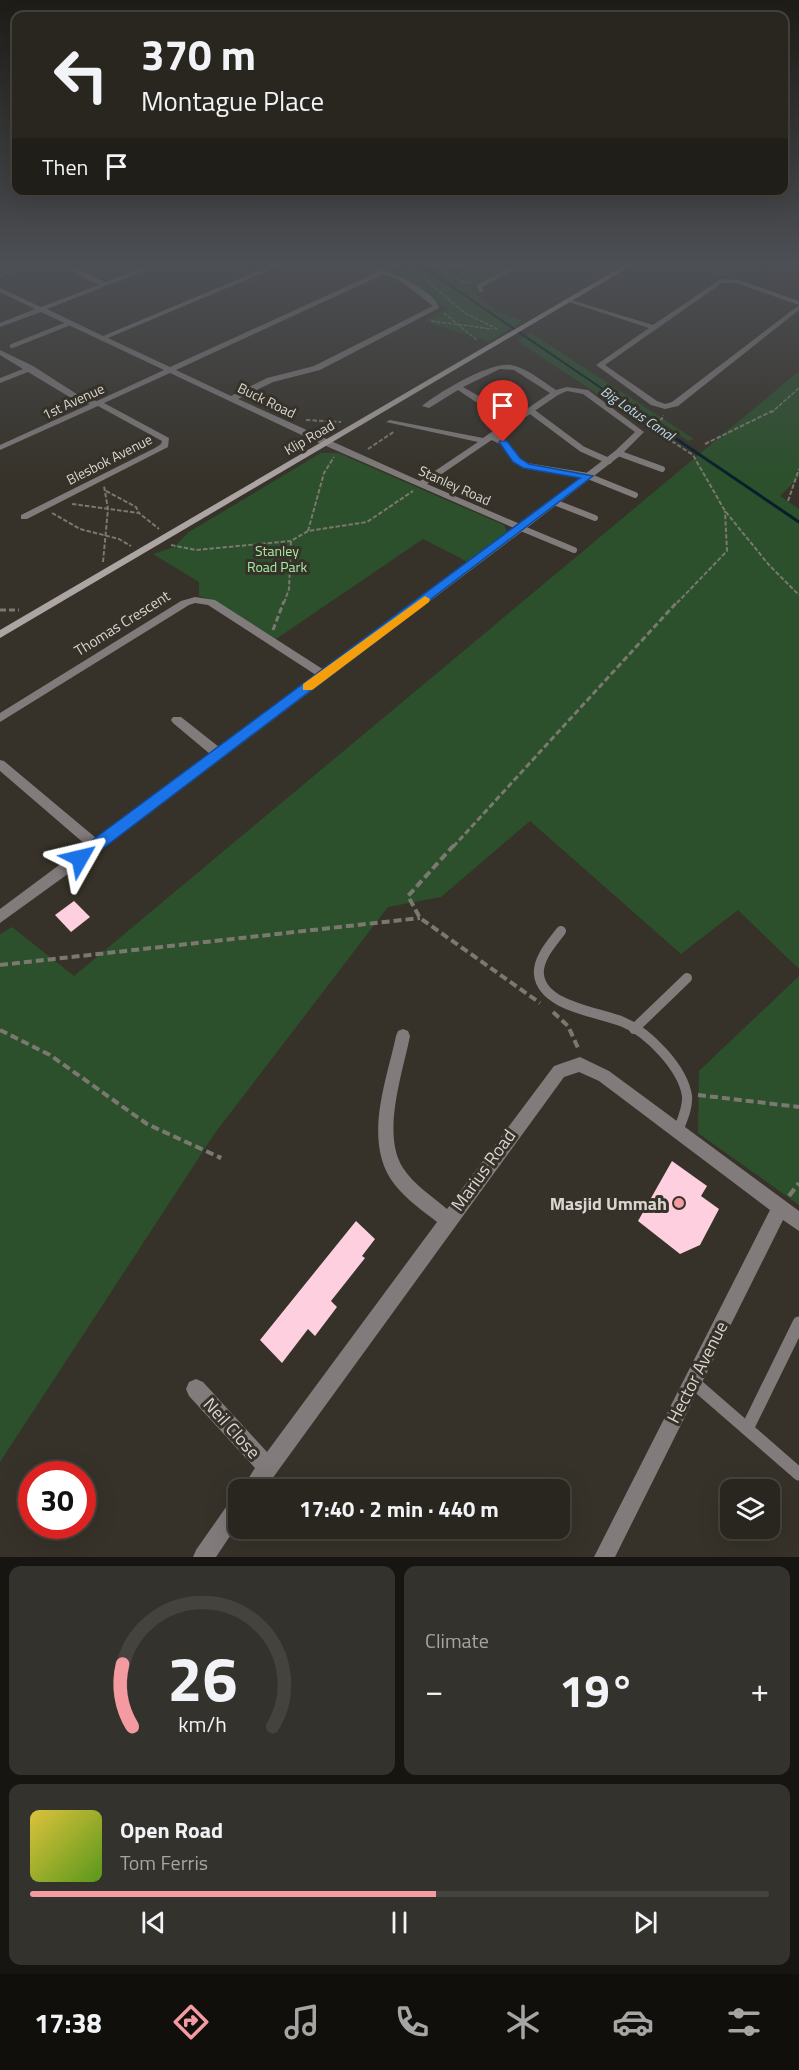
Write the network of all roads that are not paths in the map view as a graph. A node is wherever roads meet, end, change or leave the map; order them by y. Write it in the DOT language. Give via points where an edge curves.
graph roads {
  1 [pos="38,336"];
  2 [pos="98,336"];
  3 [pos="109,336"];
  4 [pos="244,336"];
  5 [pos="382,336"];
  6 [pos="509,336"];
  7 [pos="641,336"];
  8 [pos="761,336"];
  9 [pos="103,338"];
  10 [pos="12,346"];
  11 [pos="0,352"];
  12 [pos="30,368"];
  13 [pos="171,369"];
  14 [pos="0,381"];
  15 [pos="458,387"];
  16 [pos="555,393"];
  17 [pos="232,398"];
  18 [pos="98,403"];
  19 [pos="426,406"];
  20 [pos="530,410"];
  21 [pos="522,416"];
  22 [pos="390,423"];
  23 [pos="489,439"];
  24 [pos="326,443"];
  25 [pos="0,448"];
  26 [pos="618,453"];
  27 [pos="609,460"];
  28 [pos="662,469"];
  29 [pos="588,476"];
  30 [pos="419,486"];
  31 [pos="635,495"];
  32 [pos="554,502"];
  33 [pos="24,517"];
  34 [pos="595,518"];
  35 [pos="521,528"];
  36 [pos="574,550"];
  37 [pos="0,635"];
  38 [pos="324,675"];
  39 [pos="0,718"];
  40 [pos="177,720"];
  41 [pos="219,754"];
  42 [pos="0,764"];
  43 [pos="96,846"];
  44 [pos="0,918"];
  45 [pos="561,931"];
  46 [pos="687,978"];
  47 [pos="634,1029"];
  48 [pos="403,1036"];
  49 [pos="678,1131"];
  50 [pos="780,1208"];
  51 [pos="447,1219"];
  52 [pos="799,1222"];
  53 [pos="799,1323"];
  54 [pos="692,1382"];
  55 [pos="196,1389"];
  56 [pos="747,1429"];
  57 [pos="267,1467"];
  58 [pos="799,1474"];
  59 [pos="259,1479"];
  60 [pos="228,1521"];
  61 [pos="203,1557"];
  62 [pos="604,1557"];
  1 -- 10 [label="lane"];
  2 -- 9 [label="street, Buck Road"];
  3 -- 9 [label="street"];
  4 -- 13 [label="street, 1st Avenue"];
  5 -- 17 [label="street" via="317,368 270,380"];
  6 -- 24 [label="street, Klip Road"];
  7 -- 8 [label="street" via="600,365 665,407 675,404"];
  9 -- 13 [label="street, Buck Road"];
  11 -- 12 [label="street"];
  12 -- 14 [label="street"];
  12 -- 18 [label="street" via="81,400"];
  13 -- 17 [label="street, Buck Road"];
  13 -- 18 [label="street, 1st Avenue"];
  15 -- 16 [label="street" via="492,367 505,364"];
  15 -- 19 [label="street"];
  15 -- 21 [label="street" via="479,400"];
  16 -- 20 [label="street"];
  16 -- 26 [label="street" via="567,389 585,392 636,427 640,432 637,437"];
  17 -- 24 [label="street, Buck Road"];
  18 -- 25 [label="street, 1st Avenue"];
  18 -- 33 [label="street, Blesbok Avenue" via="166,440 162,448"];
  20 -- 21 [label="street"];
  20 -- 27 [label="lane" via="582,449"];
  21 -- 23 [label="street"];
  22 -- 23 [label="street"];
  23 -- 29 [label="lane" via="503,442 516,460 527,466"];
  23 -- 30 [label="street"];
  24 -- 30 [label="street, Stanley Road"];
  24 -- 37 [label="street, Klip Road"];
  26 -- 27 [label="street"];
  26 -- 28 [label="lane"];
  27 -- 29 [label="street"];
  29 -- 31 [label="lane"];
  29 -- 32 [label="street"];
  30 -- 35 [label="street, Stanley Road"];
  32 -- 34 [label="lane"];
  32 -- 35 [label="street"];
  35 -- 36 [label="lane, Stanley Road"];
  35 -- 38 [label="street"];
  38 -- 39 [label="street, Thomas Crescent" via="211,602 195,600 184,603"];
  38 -- 41 [label="street"];
  40 -- 41 [label="street"];
  41 -- 43 [label="street"];
  42 -- 43 [label="street"];
  43 -- 44 [label="street"];
  45 -- 47 [label="lane" via="540,965 538,976 543,985 569,1005"];
  46 -- 47 [label="lane"];
  47 -- 49 [label="lane" via="682,1078 687,1094"];
  48 -- 51 [label="street" via="384,1137 387,1154 406,1184"];
  49 -- 50 [label="street"];
  49 -- 51 [label="street, Marius Road" via="604,1076 580,1064 559,1071"];
  50 -- 52 [label="street"];
  50 -- 54 [label="street, Hector Avenue"];
  51 -- 57 [label="street, Marius Road"];
  53 -- 56 [label="lane"];
  54 -- 56 [label="lane"];
  54 -- 62 [label="street, Hector Avenue"];
  55 -- 57 [label="street, Neil Close"];
  56 -- 58 [label="lane"];
  57 -- 59 [label="street, Marius Road"];
  60 -- 61 [label="street"];
}
